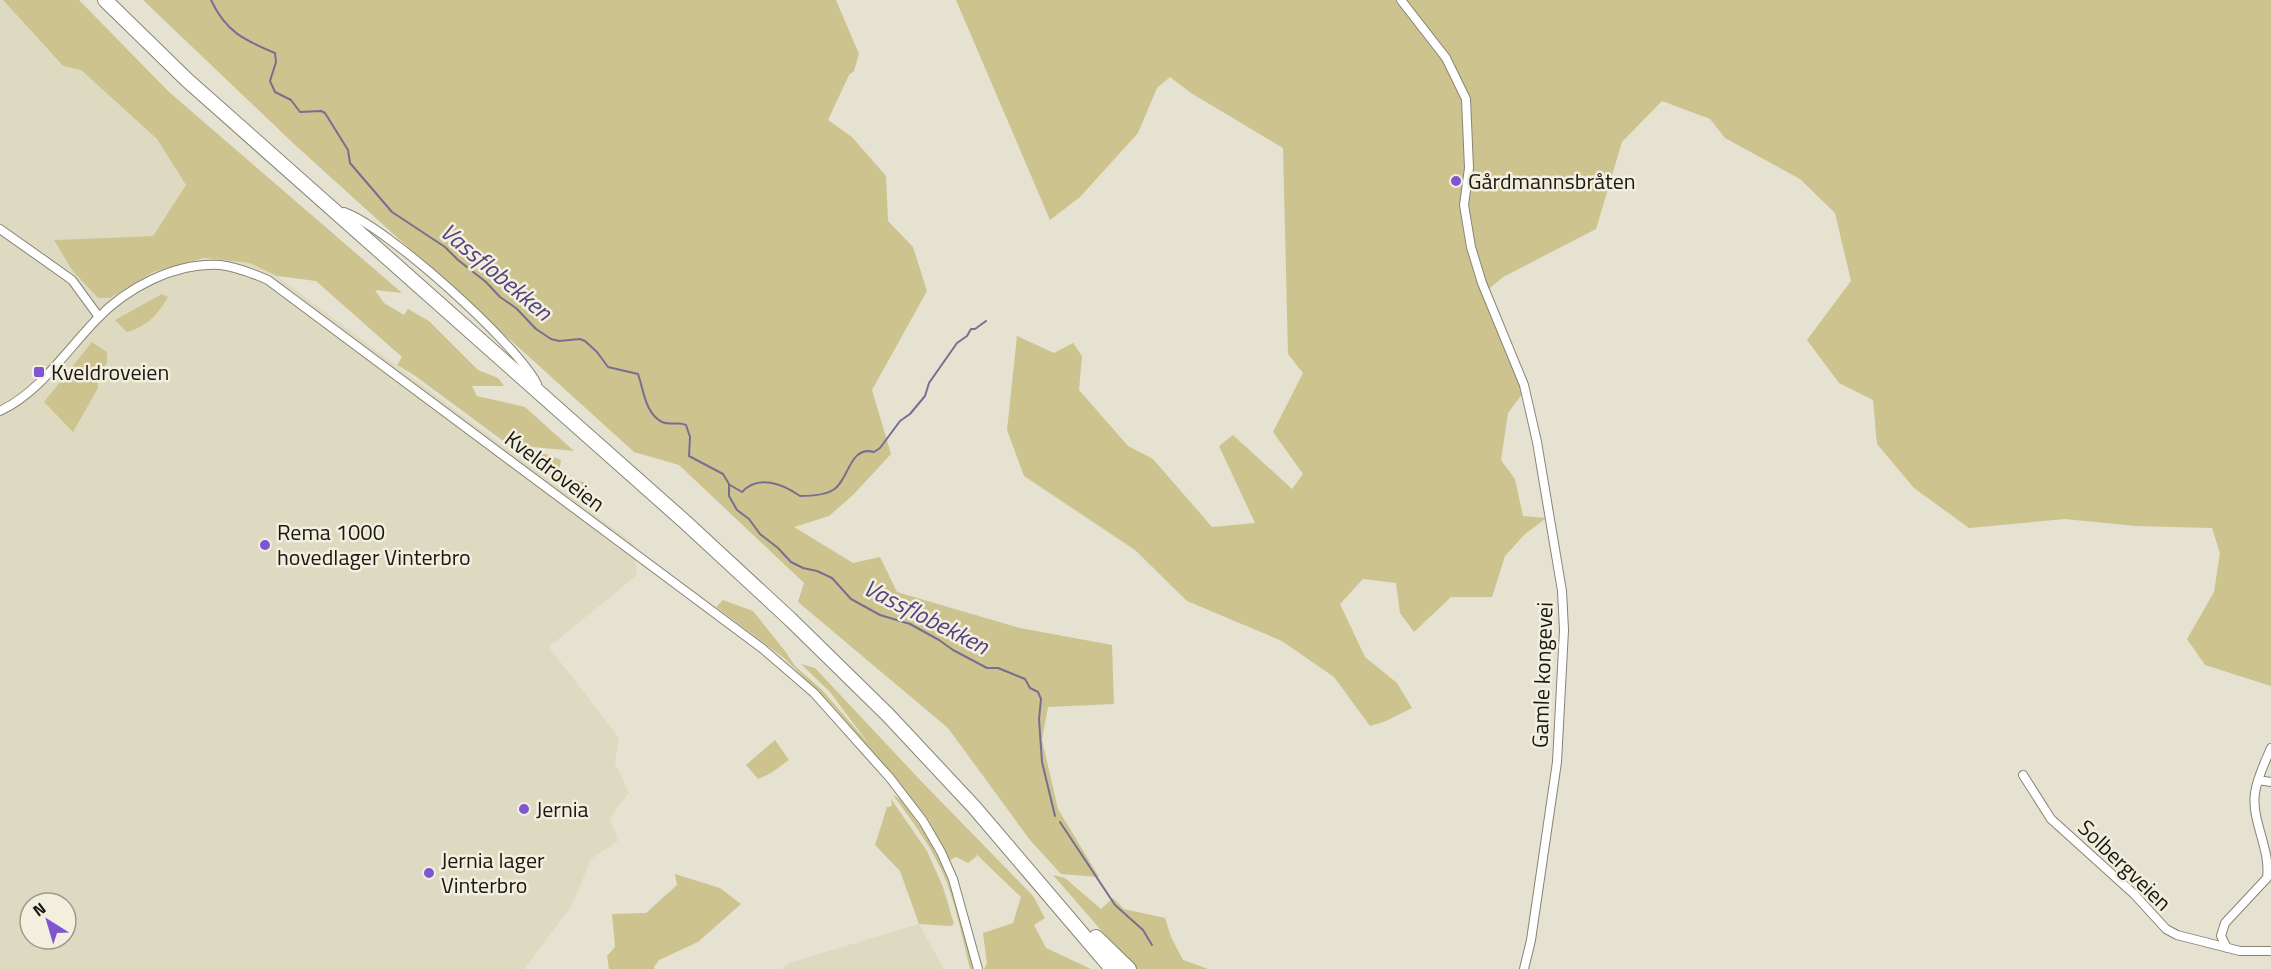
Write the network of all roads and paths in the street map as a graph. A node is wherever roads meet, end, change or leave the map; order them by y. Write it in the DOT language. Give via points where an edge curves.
graph roads {
  1 [pos="105,0"];
  2 [pos="113,0"];
  3 [pos="1401,0"];
  4 [pos="0,229"];
  5 [pos="99,317"];
  6 [pos="0,411"];
  7 [pos="2271,748"];
  8 [pos="2022,775"];
  9 [pos="2258,780"];
  10 [pos="2271,782"];
  11 [pos="1086,927"];
  12 [pos="2227,948"];
  13 [pos="2271,951"];
  14 [pos="978,969"];
  15 [pos="1110,969"];
  16 [pos="1120,969"];
  17 [pos="1128,969"];
  18 [pos="1524,969"];
  1 -- 15 [label="highway" via="187,80 790,619 981,814"];
  2 -- 11 [label="highway" via="190,76 695,524 845,663 979,804"];
  3 -- 18 [label="street, Gamle kongevei" via="1446,58 1466,99 1469,168 1464,205 1471,247 1524,385 1562,591 1564,630 1557,762"];
  4 -- 5 [label="street" via="72,280"];
  5 -- 6 [label="street, Kveldroveien" via="31,391"];
  5 -- 14 [label="street, Kveldroveien" via="141,286 197,266 238,268 279,288 763,649 814,693 890,778 933,836 953,879"];
  7 -- 9 [label="street"];
  8 -- 12 [label="street, Solbergveien" via="2051,819 2134,894 2166,929"];
  9 -- 10 [label="street"];
  9 -- 12 [label="street" via="2255,804 2267,878 2224,925 2221,936"];
  11 -- 16 [label="highway"];
  11 -- 17 [label="highway"];
  12 -- 13 [label="street, Solbergveien" via="2247,953"];
}
